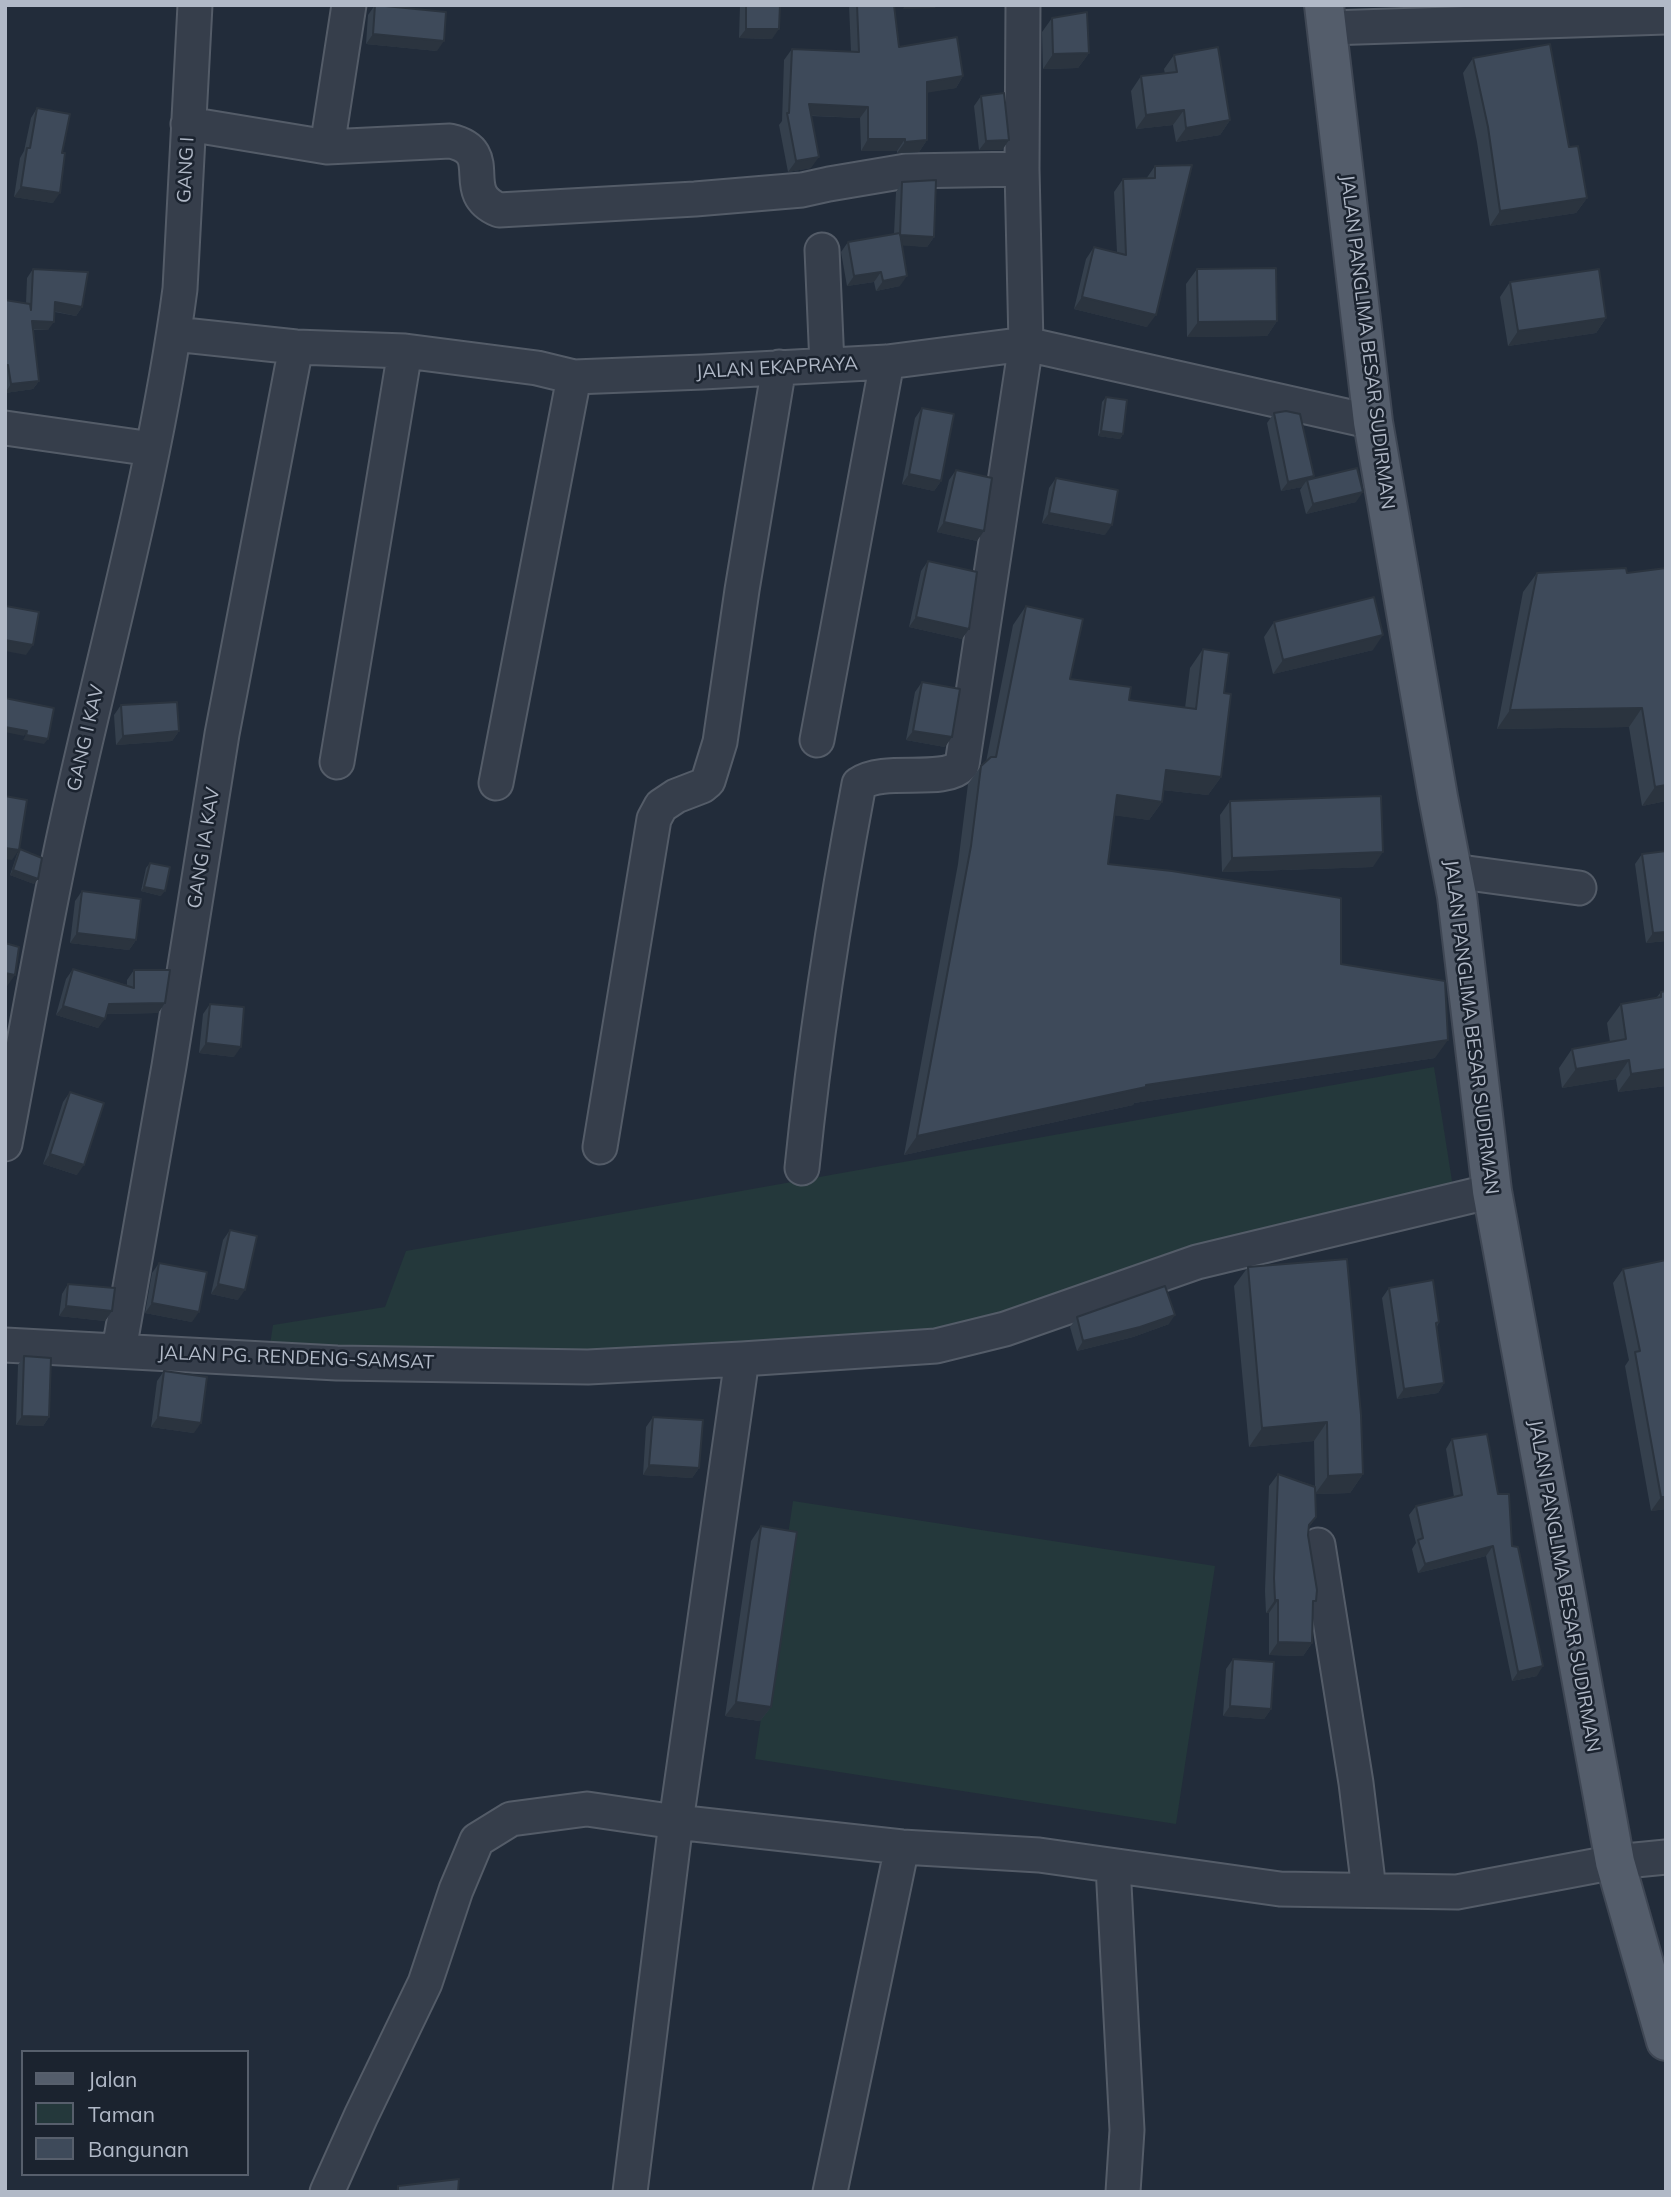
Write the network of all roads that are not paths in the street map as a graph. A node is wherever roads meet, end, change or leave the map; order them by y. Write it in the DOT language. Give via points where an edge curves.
graph roads {
  1 [pos="195,5"];
  2 [pos="349,5"];
  3 [pos="1023,5"];
  4 [pos="1326,17"];
  5 [pos="1666,18"];
  6 [pos="188,124"];
  7 [pos="327,147"];
  8 [pos="1022,169"];
  9 [pos="822,250"];
  10 [pos="174,334"];
  11 [pos="1026,344"];
  12 [pos="296,347"];
  13 [pos="405,351"];
  14 [pos="887,362"];
  15 [pos="827,365"];
  16 [pos="779,367"];
  17 [pos="574,377"];
  18 [pos="1373,422"];
  19 [pos="5,428"];
  20 [pos="152,449"];
  21 [pos="817,740"];
  22 [pos="337,762"];
  23 [pos="496,783"];
  24 [pos="1453,871"];
  25 [pos="1579,888"];
  26 [pos="5,1144"];
  27 [pos="600,1147"];
  28 [pos="802,1168"];
  29 [pos="1492,1191"];
  30 [pos="5,1345"];
  31 [pos="119,1350"];
  32 [pos="743,1359"];
  33 [pos="1318,1545"];
  34 [pos="676,1822"];
  35 [pos="902,1847"];
  36 [pos="1666,1857"];
  37 [pos="1615,1862"];
  38 [pos="1113,1866"];
  39 [pos="1369,1890"];
  40 [pos="1666,2040"];
  41 [pos="327,2192"];
  42 [pos="630,2192"];
  43 [pos="830,2192"];
  44 [pos="1124,2192"];
  1 -- 6 [label="street, GANG I"];
  2 -- 7 [label="street"];
  3 -- 8 [label="street"];
  4 -- 5 [label="street"];
  4 -- 18 [label="main road, JALAN PANGLIMA BESAR SUDIRMAN"];
  6 -- 7 [label="street"];
  6 -- 10 [label="street, GANG I"];
  7 -- 8 [label="street" via="464,144 474,154 482,200 499,210 802,190 906,171"];
  8 -- 11 [label="street"];
  9 -- 15 [label="street"];
  10 -- 12 [label="street, JALAN EKAPRAYA"];
  10 -- 20 [label="street, GANG I KAV"];
  11 -- 14 [label="street, JALAN EKAPRAYA"];
  11 -- 18 [label="street, JALAN EKAPRAYA"];
  11 -- 28 [label="street" via="962,765 950,773 872,777 859,784 811,1070"];
  12 -- 13 [label="street, JALAN EKAPRAYA"];
  12 -- 31 [label="street, GANG IA KAV" via="222,734"];
  13 -- 17 [label="street, JALAN EKAPRAYA"];
  13 -- 22 [label="street"];
  14 -- 15 [label="street, JALAN EKAPRAYA"];
  14 -- 21 [label="street"];
  15 -- 16 [label="street, JALAN EKAPRAYA"];
  16 -- 17 [label="street, JALAN EKAPRAYA"];
  16 -- 27 [label="street" via="720,742 708,781 661,806 654,819"];
  17 -- 23 [label="street"];
  18 -- 24 [label="main road, JALAN PANGLIMA BESAR SUDIRMAN"];
  19 -- 20 [label="street"];
  20 -- 26 [label="street, GANG I KAV" via="65,829"];
  24 -- 25 [label="street"];
  24 -- 29 [label="main road, JALAN PANGLIMA BESAR SUDIRMAN"];
  29 -- 32 [label="street, JALAN PG. RENDENG-SAMSAT" via="1197,1262 1005,1329 936,1346"];
  29 -- 37 [label="main road, JALAN PANGLIMA BESAR SUDIRMAN"];
  30 -- 31 [label="street, JALAN PG. RENDENG-SAMSAT"];
  31 -- 32 [label="street, JALAN PG. RENDENG-SAMSAT" via="337,1363 588,1367"];
  32 -- 34 [label="street"];
  33 -- 39 [label="street"];
  34 -- 35 [label="street"];
  34 -- 41 [label="street" via="587,1809 511,1818 477,1840 425,1983"];
  34 -- 42 [label="street"];
  35 -- 38 [label="street" via="1039,1855"];
  35 -- 43 [label="street"];
  36 -- 37 [label="street"];
  37 -- 39 [label="street" via="1457,1892"];
  37 -- 40 [label="main road, JALAN PANGLIMA BESAR SUDIRMAN"];
  38 -- 39 [label="street" via="1280,1889"];
  38 -- 44 [label="street" via="1127,2130"];
}
